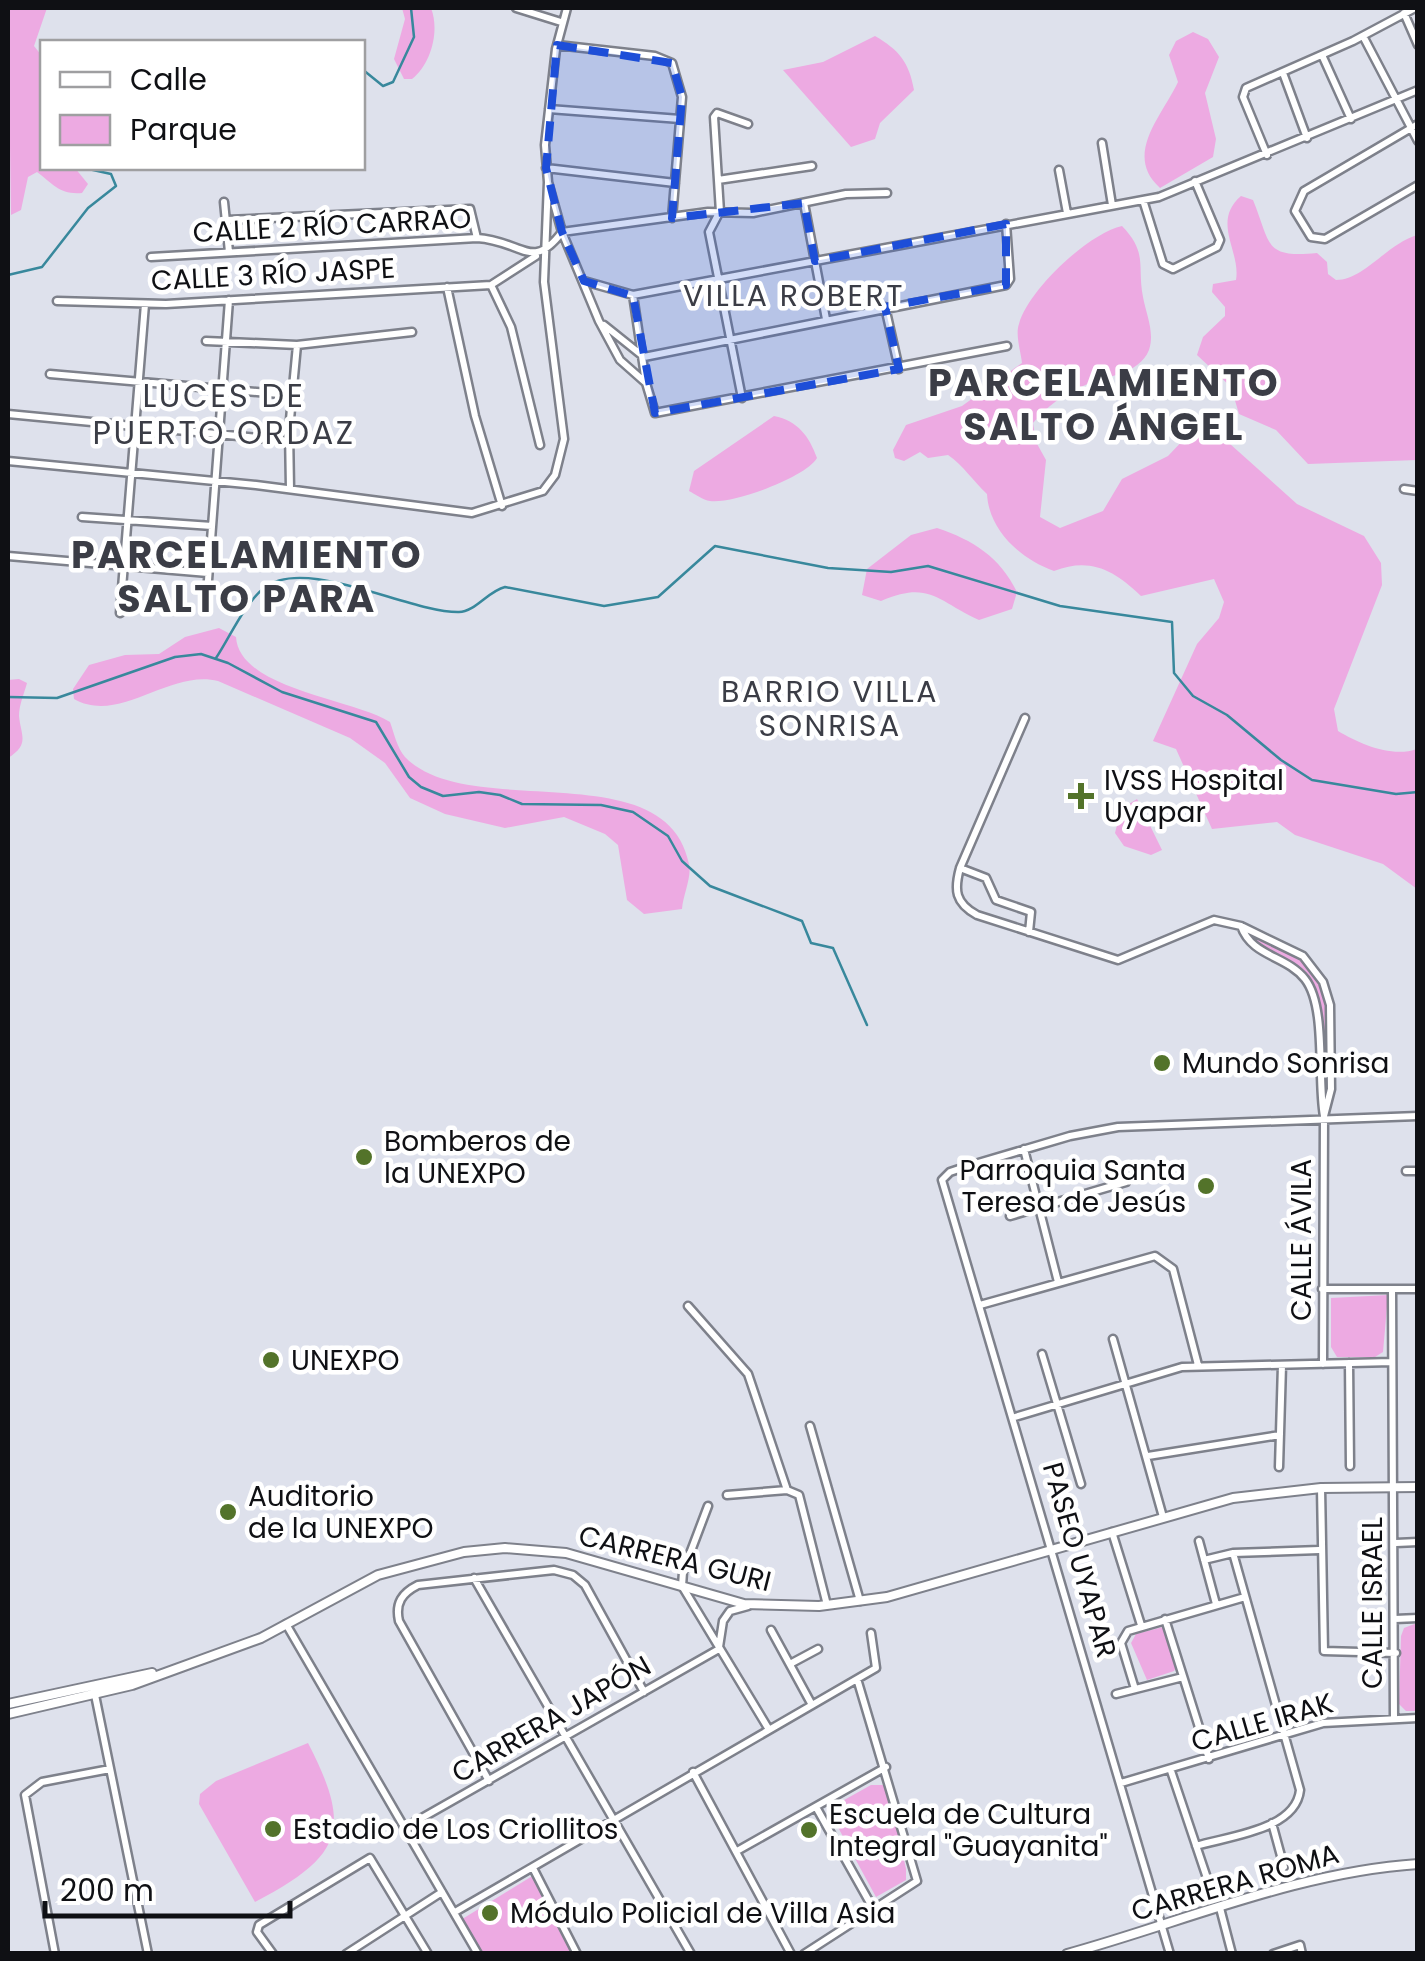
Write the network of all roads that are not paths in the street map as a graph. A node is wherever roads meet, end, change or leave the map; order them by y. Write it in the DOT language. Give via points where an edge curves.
graph roads {
  1 [pos="516,8"];
  2 [pos="566,8"];
  3 [pos="1414,8"];
  4 [pos="1404,14"];
  5 [pos="562,22"];
  6 [pos="1363,36"];
  7 [pos="556,45"];
  8 [pos="1418,45"];
  9 [pos="1322,55"];
  10 [pos="1282,72"];
  11 [pos="1418,90"];
  12 [pos="1394,100"];
  13 [pos="549,109"];
  14 [pos="680,119"];
  15 [pos="1351,119"];
  16 [pos="748,124"];
  17 [pos="1414,126"];
  18 [pos="1307,138"];
  19 [pos="1418,140"];
  20 [pos="1102,143"];
  21 [pos="1266,155"];
  22 [pos="812,166"];
  23 [pos="546,168"];
  24 [pos="1059,170"];
  25 [pos="718,180"];
  26 [pos="1196,181"];
  27 [pos="548,182"];
  28 [pos="675,183"];
  29 [pos="1418,185"];
  30 [pos="888,192"];
  31 [pos="1143,200"];
  32 [pos="224,202"];
  33 [pos="804,203"];
  34 [pos="1112,205"];
  35 [pos="720,212"];
  36 [pos="1067,213"];
  37 [pos="672,218"];
  38 [pos="227,220"];
  39 [pos="1006,224"];
  40 [pos="562,232"];
  41 [pos="476,238"];
  42 [pos="229,252"];
  43 [pos="540,255"];
  44 [pos="151,257"];
  45 [pos="815,261"];
  46 [pos="716,280"];
  47 [pos="584,281"];
  48 [pos="491,284"];
  49 [pos="446,287"];
  50 [pos="633,295"];
  51 [pos="229,300"];
  52 [pos="57,301"];
  53 [pos="145,304"];
  54 [pos="885,307"];
  55 [pos="826,319"];
  56 [pos="599,321"];
  57 [pos="412,332"];
  58 [pos="731,338"];
  59 [pos="206,340"];
  60 [pos="227,343"];
  61 [pos="297,346"];
  62 [pos="1007,346"];
  63 [pos="644,357"];
  64 [pos="899,368"];
  65 [pos="50,374"];
  66 [pos="140,382"];
  67 [pos="646,382"];
  68 [pos="224,388"];
  69 [pos="292,394"];
  70 [pos="742,398"];
  71 [pos="8,414"];
  72 [pos="136,428"];
  73 [pos="219,434"];
  74 [pos="289,442"];
  75 [pos="540,446"];
  76 [pos="8,462"];
  77 [pos="132,474"];
  78 [pos="216,481"];
  79 [pos="290,489"];
  80 [pos="1404,489"];
  81 [pos="1418,491"];
  82 [pos="502,506"];
  83 [pos="82,518"];
  84 [pos="128,521"];
  85 [pos="212,526"];
  86 [pos="8,556"];
  87 [pos="126,566"];
  88 [pos="208,574"];
  89 [pos="206,607"];
  90 [pos="120,613"];
  91 [pos="1025,718"];
  92 [pos="960,868"];
  93 [pos="1241,926"];
  94 [pos="1029,932"];
  95 [pos="1324,1116"];
  96 [pos="1418,1116"];
  97 [pos="1024,1150"];
  98 [pos="1406,1171"];
  99 [pos="1418,1171"];
  100 [pos="1126,1182"];
  101 [pos="1038,1206"];
  102 [pos="1010,1216"];
  103 [pos="1058,1282"];
  104 [pos="1322,1289"];
  105 [pos="1418,1289"];
  106 [pos="1392,1290"];
  107 [pos="980,1305"];
  108 [pos="688,1306"];
  109 [pos="1114,1338"];
  110 [pos="1042,1354"];
  111 [pos="1392,1362"];
  112 [pos="1349,1363"];
  113 [pos="1323,1364"];
  114 [pos="1282,1365"];
  115 [pos="1198,1366"];
  116 [pos="1126,1380"];
  117 [pos="1056,1404"];
  118 [pos="1015,1417"];
  119 [pos="810,1426"];
  120 [pos="1280,1436"];
  121 [pos="1148,1456"];
  122 [pos="1350,1466"];
  123 [pos="1278,1467"];
  124 [pos="1081,1484"];
  125 [pos="1321,1488"];
  126 [pos="1395,1488"];
  127 [pos="1418,1488"];
  128 [pos="787,1490"];
  129 [pos="728,1495"];
  130 [pos="708,1506"];
  131 [pos="1163,1517"];
  132 [pos="1112,1532"];
  133 [pos="1199,1541"];
  134 [pos="1418,1542"];
  135 [pos="1396,1543"];
  136 [pos="1051,1549"];
  137 [pos="1320,1550"];
  138 [pos="1233,1553"];
  139 [pos="1204,1560"];
  140 [pos="474,1578"];
  141 [pos="682,1586"];
  142 [pos="1245,1597"];
  143 [pos="860,1602"];
  144 [pos="1216,1604"];
  145 [pos="754,1605"];
  146 [pos="828,1605"];
  147 [pos="1418,1618"];
  148 [pos="1165,1619"];
  149 [pos="1395,1620"];
  150 [pos="286,1624"];
  151 [pos="1141,1625"];
  152 [pos="771,1630"];
  153 [pos="871,1634"];
  154 [pos="818,1648"];
  155 [pos="719,1649"];
  156 [pos="1396,1653"];
  157 [pos="790,1664"];
  158 [pos="1183,1677"];
  159 [pos="858,1682"];
  160 [pos="94,1688"];
  161 [pos="1135,1688"];
  162 [pos="644,1692"];
  163 [pos="1116,1694"];
  164 [pos="8,1704"];
  165 [pos="812,1705"];
  166 [pos="8,1714"];
  167 [pos="1418,1718"];
  168 [pos="1394,1719"];
  169 [pos="768,1728"];
  170 [pos="1284,1736"];
  171 [pos="567,1738"];
  172 [pos="1208,1759"];
  173 [pos="886,1768"];
  174 [pos="110,1769"];
  175 [pos="1171,1771"];
  176 [pos="692,1772"];
  177 [pos="489,1782"];
  178 [pos="1121,1782"];
  179 [pos="816,1807"];
  180 [pos="614,1818"];
  181 [pos="1272,1823"];
  182 [pos="406,1827"];
  183 [pos="1196,1846"];
  184 [pos="737,1851"];
  185 [pos="1418,1864"];
  186 [pos="1284,1867"];
  187 [pos="533,1868"];
  188 [pos="1207,1878"];
  189 [pos="442,1892"];
  190 [pos="1220,1908"];
  191 [pos="874,1910"];
  192 [pos="455,1912"];
  193 [pos="405,1916"];
  194 [pos="1161,1925"];
  195 [pos="55,1954"];
  196 [pos="148,1954"];
  197 [pos="272,1954"];
  198 [pos="346,1954"];
  199 [pos="428,1954"];
  200 [pos="478,1954"];
  201 [pos="578,1954"];
  202 [pos="691,1954"];
  203 [pos="790,1954"];
  204 [pos="804,1954"];
  205 [pos="1068,1954"];
  206 [pos="1170,1954"];
  207 [pos="1232,1954"];
  208 [pos="1273,1954"];
  209 [pos="1302,1954"];
  1 -- 5 [label="street"];
  2 -- 5 [label="street"];
  3 -- 4 [label="street"];
  4 -- 6 [label="street"];
  4 -- 8 [label="street"];
  5 -- 7 [label="street"];
  6 -- 9 [label="street"];
  6 -- 12 [label="street"];
  7 -- 13 [label="street"];
  7 -- 14 [label="street" via="668,60 680,83"];
  9 -- 10 [label="street"];
  9 -- 15 [label="street"];
  10 -- 18 [label="street"];
  10 -- 21 [label="street" via="1244,92"];
  11 -- 12 [label="street"];
  12 -- 15 [label="street"];
  12 -- 17 [label="street"];
  13 -- 14 [label="street"];
  13 -- 23 [label="street"];
  14 -- 28 [label="street"];
  15 -- 18 [label="street"];
  16 -- 25 [label="street" via="715,114"];
  17 -- 19 [label="street"];
  17 -- 29 [label="street" via="1304,191 1295,211 1311,237 1324,239"];
  18 -- 21 [label="street"];
  20 -- 34 [label="street"];
  21 -- 26 [label="street"];
  22 -- 25 [label="street"];
  23 -- 27 [label="street"];
  23 -- 28 [label="street"];
  24 -- 36 [label="street"];
  25 -- 35 [label="street"];
  26 -- 31 [label="street"];
  26 -- 31 [label="street" via="1220,240 1173,269 1163,264"];
  27 -- 40 [label="street"];
  27 -- 43 [label="street"];
  28 -- 37 [label="street"];
  30 -- 33 [label="street"];
  31 -- 34 [label="street"];
  32 -- 38 [label="street"];
  33 -- 35 [label="street"];
  33 -- 45 [label="street"];
  34 -- 36 [label="street"];
  35 -- 37 [label="street"];
  35 -- 46 [label="street" via="709,227"];
  36 -- 39 [label="street"];
  37 -- 40 [label="street"];
  38 -- 41 [label="street" via="470,209"];
  38 -- 42 [label="street"];
  39 -- 45 [label="street"];
  39 -- 54 [label="street" via="1006,285"];
  40 -- 43 [label="street"];
  40 -- 47 [label="street"];
  41 -- 42 [label="street, CALLE 2 RÍO CARRAO"];
  41 -- 43 [label="street, CALLE 2 RÍO CARRAO"];
  42 -- 44 [label="street, CALLE 2 RÍO CARRAO"];
  43 -- 48 [label="street"];
  43 -- 82 [label="street" via="564,439 550,484"];
  45 -- 46 [label="street"];
  45 -- 55 [label="street"];
  46 -- 50 [label="street"];
  46 -- 58 [label="street"];
  47 -- 50 [label="street"];
  47 -- 56 [label="street"];
  48 -- 49 [label="street, CALLE 3 RÍO JASPE"];
  48 -- 75 [label="street" via="511,327"];
  49 -- 51 [label="street, CALLE 3 RÍO JASPE"];
  49 -- 82 [label="street"];
  50 -- 63 [label="street"];
  51 -- 53 [label="street, CALLE 3 RÍO JASPE"];
  51 -- 60 [label="street"];
  52 -- 53 [label="street, CALLE 3 RÍO JASPE"];
  53 -- 66 [label="street"];
  54 -- 55 [label="street"];
  54 -- 64 [label="street"];
  55 -- 58 [label="street"];
  56 -- 63 [label="street"];
  56 -- 67 [label="street" via="620,360"];
  57 -- 61 [label="street"];
  58 -- 63 [label="street"];
  58 -- 70 [label="street"];
  59 -- 60 [label="street"];
  60 -- 61 [label="street"];
  60 -- 68 [label="street"];
  61 -- 69 [label="street"];
  62 -- 64 [label="street"];
  63 -- 67 [label="street"];
  64 -- 70 [label="street"];
  65 -- 66 [label="street"];
  66 -- 68 [label="street"];
  66 -- 72 [label="street"];
  67 -- 70 [label="street" via="655,413"];
  68 -- 69 [label="street"];
  68 -- 73 [label="street"];
  69 -- 74 [label="street"];
  71 -- 72 [label="street"];
  72 -- 73 [label="street"];
  72 -- 77 [label="street"];
  73 -- 74 [label="street"];
  73 -- 78 [label="street"];
  74 -- 79 [label="street"];
  76 -- 77 [label="street"];
  77 -- 78 [label="street"];
  77 -- 84 [label="street"];
  78 -- 79 [label="street"];
  78 -- 85 [label="street"];
  79 -- 82 [label="street" via="472,514"];
  80 -- 81 [label="street"];
  83 -- 84 [label="street"];
  84 -- 85 [label="street"];
  84 -- 87 [label="street"];
  85 -- 88 [label="street"];
  86 -- 87 [label="street"];
  87 -- 88 [label="street"];
  87 -- 90 [label="street"];
  88 -- 89 [label="street"];
  91 -- 92 [label="street"];
  92 -- 94 [label="street" via="986,878 996,900 1030,912"];
  92 -- 94 [label="street" via="955,891 961,904"];
  93 -- 94 [label="street" via="1206,921 1118,960"];
  93 -- 95 [label="street" via="1249,942 1297,972 1313,994"];
  93 -- 95 [label="street" via="1303,956 1323,982 1331,1030"];
  95 -- 96 [label="street"];
  95 -- 97 [label="street" via="1118,1127"];
  95 -- 104 [label="street, CALLE ÁVILA"];
  97 -- 101 [label="street"];
  97 -- 107 [label="street, PASEO UYAPAR" via="942,1180"];
  98 -- 99 [label="street"];
  100 -- 101 [label="street"];
  101 -- 102 [label="street"];
  101 -- 103 [label="street"];
  103 -- 107 [label="street"];
  103 -- 115 [label="street" via="1163,1259 1172,1269"];
  104 -- 106 [label="street"];
  104 -- 113 [label="street, CALLE ÁVILA"];
  105 -- 106 [label="street"];
  106 -- 111 [label="street, CALLE ISRAEL"];
  107 -- 118 [label="street, PASEO UYAPAR"];
  108 -- 128 [label="street" via="748,1374"];
  109 -- 116 [label="street"];
  110 -- 117 [label="street"];
  111 -- 112 [label="street"];
  111 -- 126 [label="street, CALLE ISRAEL"];
  112 -- 113 [label="street"];
  112 -- 122 [label="street"];
  113 -- 114 [label="street"];
  114 -- 115 [label="street"];
  114 -- 120 [label="street"];
  115 -- 116 [label="street"];
  116 -- 117 [label="street"];
  116 -- 121 [label="street"];
  117 -- 118 [label="street"];
  117 -- 124 [label="street"];
  118 -- 136 [label="street, PASEO UYAPAR"];
  119 -- 143 [label="street"];
  120 -- 121 [label="street"];
  120 -- 123 [label="street"];
  121 -- 131 [label="street"];
  125 -- 126 [label="street, CARRERA GURI"];
  125 -- 131 [label="street, CARRERA GURI" via="1232,1498"];
  125 -- 137 [label="street"];
  126 -- 127 [label="street, CARRERA GURI"];
  126 -- 135 [label="street, CALLE ISRAEL"];
  128 -- 129 [label="street"];
  128 -- 146 [label="street" via="799,1496"];
  130 -- 141 [label="street"];
  131 -- 132 [label="street, CARRERA GURI"];
  132 -- 136 [label="street, CARRERA GURI"];
  132 -- 151 [label="street"];
  133 -- 139 [label="street"];
  134 -- 135 [label="street"];
  135 -- 149 [label="street, CALLE ISRAEL"];
  136 -- 143 [label="street, CARRERA GURI"];
  136 -- 178 [label="street, PASEO UYAPAR"];
  137 -- 138 [label="street"];
  137 -- 156 [label="street" via="1322,1644 1332,1655"];
  138 -- 139 [label="street"];
  138 -- 142 [label="street"];
  139 -- 144 [label="street"];
  140 -- 162 [label="street" via="554,1570 574,1575"];
  140 -- 171 [label="street"];
  140 -- 177 [label="street" via="418,1585 406,1591 396,1610"];
  141 -- 145 [label="street, CARRERA GURI"];
  141 -- 150 [label="street, CARRERA GURI" via="608,1562 506,1548 397,1569"];
  141 -- 155 [label="street"];
  142 -- 144 [label="street"];
  142 -- 170 [label="street"];
  143 -- 146 [label="street, CARRERA GURI"];
  144 -- 148 [label="street"];
  145 -- 146 [label="street, CARRERA GURI"];
  145 -- 155 [label="street" via="730,1611"];
  147 -- 149 [label="street"];
  148 -- 151 [label="street"];
  148 -- 158 [label="street"];
  149 -- 156 [label="street, CALLE ISRAEL"];
  150 -- 160 [label="street, CARRERA GURI" via="172,1670"];
  150 -- 182 [label="street"];
  151 -- 161 [label="street" via="1121,1643"];
  152 -- 157 [label="street"];
  153 -- 159 [label="street" via="878,1662"];
  154 -- 157 [label="street"];
  155 -- 162 [label="street, CARRERA JAPÓN"];
  155 -- 169 [label="street"];
  156 -- 168 [label="street, CALLE ISRAEL"];
  157 -- 165 [label="street"];
  158 -- 161 [label="street"];
  158 -- 172 [label="street"];
  159 -- 165 [label="street"];
  159 -- 173 [label="street"];
  160 -- 164 [label="street, CARRERA GURI"];
  160 -- 166 [label="street, CARRERA GURI"];
  160 -- 174 [label="street"];
  161 -- 163 [label="street"];
  162 -- 171 [label="street, CARRERA JAPÓN"];
  165 -- 169 [label="street"];
  167 -- 168 [label="street, CALLE IRAK"];
  168 -- 170 [label="street, CALLE IRAK" via="1323,1722"];
  169 -- 176 [label="street"];
  170 -- 172 [label="street, CALLE IRAK"];
  170 -- 181 [label="street" via="1300,1790 1294,1812"];
  171 -- 177 [label="street, CARRERA JAPÓN"];
  171 -- 180 [label="street"];
  172 -- 175 [label="street, CALLE IRAK"];
  173 -- 179 [label="street"];
  173 -- 191 [label="street" via="918,1876 913,1887"];
  174 -- 195 [label="street" via="42,1782 25,1795"];
  174 -- 196 [label="street"];
  175 -- 178 [label="street, CALLE IRAK"];
  175 -- 183 [label="street"];
  176 -- 180 [label="street"];
  176 -- 184 [label="street"];
  177 -- 182 [label="street, CARRERA JAPÓN"];
  178 -- 194 [label="street, PASEO UYAPAR"];
  179 -- 184 [label="street"];
  179 -- 191 [label="street"];
  180 -- 187 [label="street"];
  180 -- 202 [label="street"];
  181 -- 183 [label="street"];
  181 -- 186 [label="street"];
  182 -- 189 [label="street"];
  183 -- 188 [label="street"];
  184 -- 203 [label="street"];
  185 -- 190 [label="street, CARRERA ROMA" via="1366,1868"];
  187 -- 192 [label="street"];
  187 -- 201 [label="street"];
  189 -- 192 [label="street"];
  189 -- 193 [label="street"];
  190 -- 194 [label="street, CARRERA ROMA"];
  190 -- 207 [label="street"];
  191 -- 204 [label="street"];
  192 -- 200 [label="street"];
  193 -- 197 [label="street" via="366,1858 259,1926"];
  193 -- 198 [label="street"];
  193 -- 199 [label="street"];
  194 -- 205 [label="street, CARRERA ROMA"];
  194 -- 206 [label="street, PASEO UYAPAR"];
  208 -- 209 [label="street" via="1300,1946"];
}
